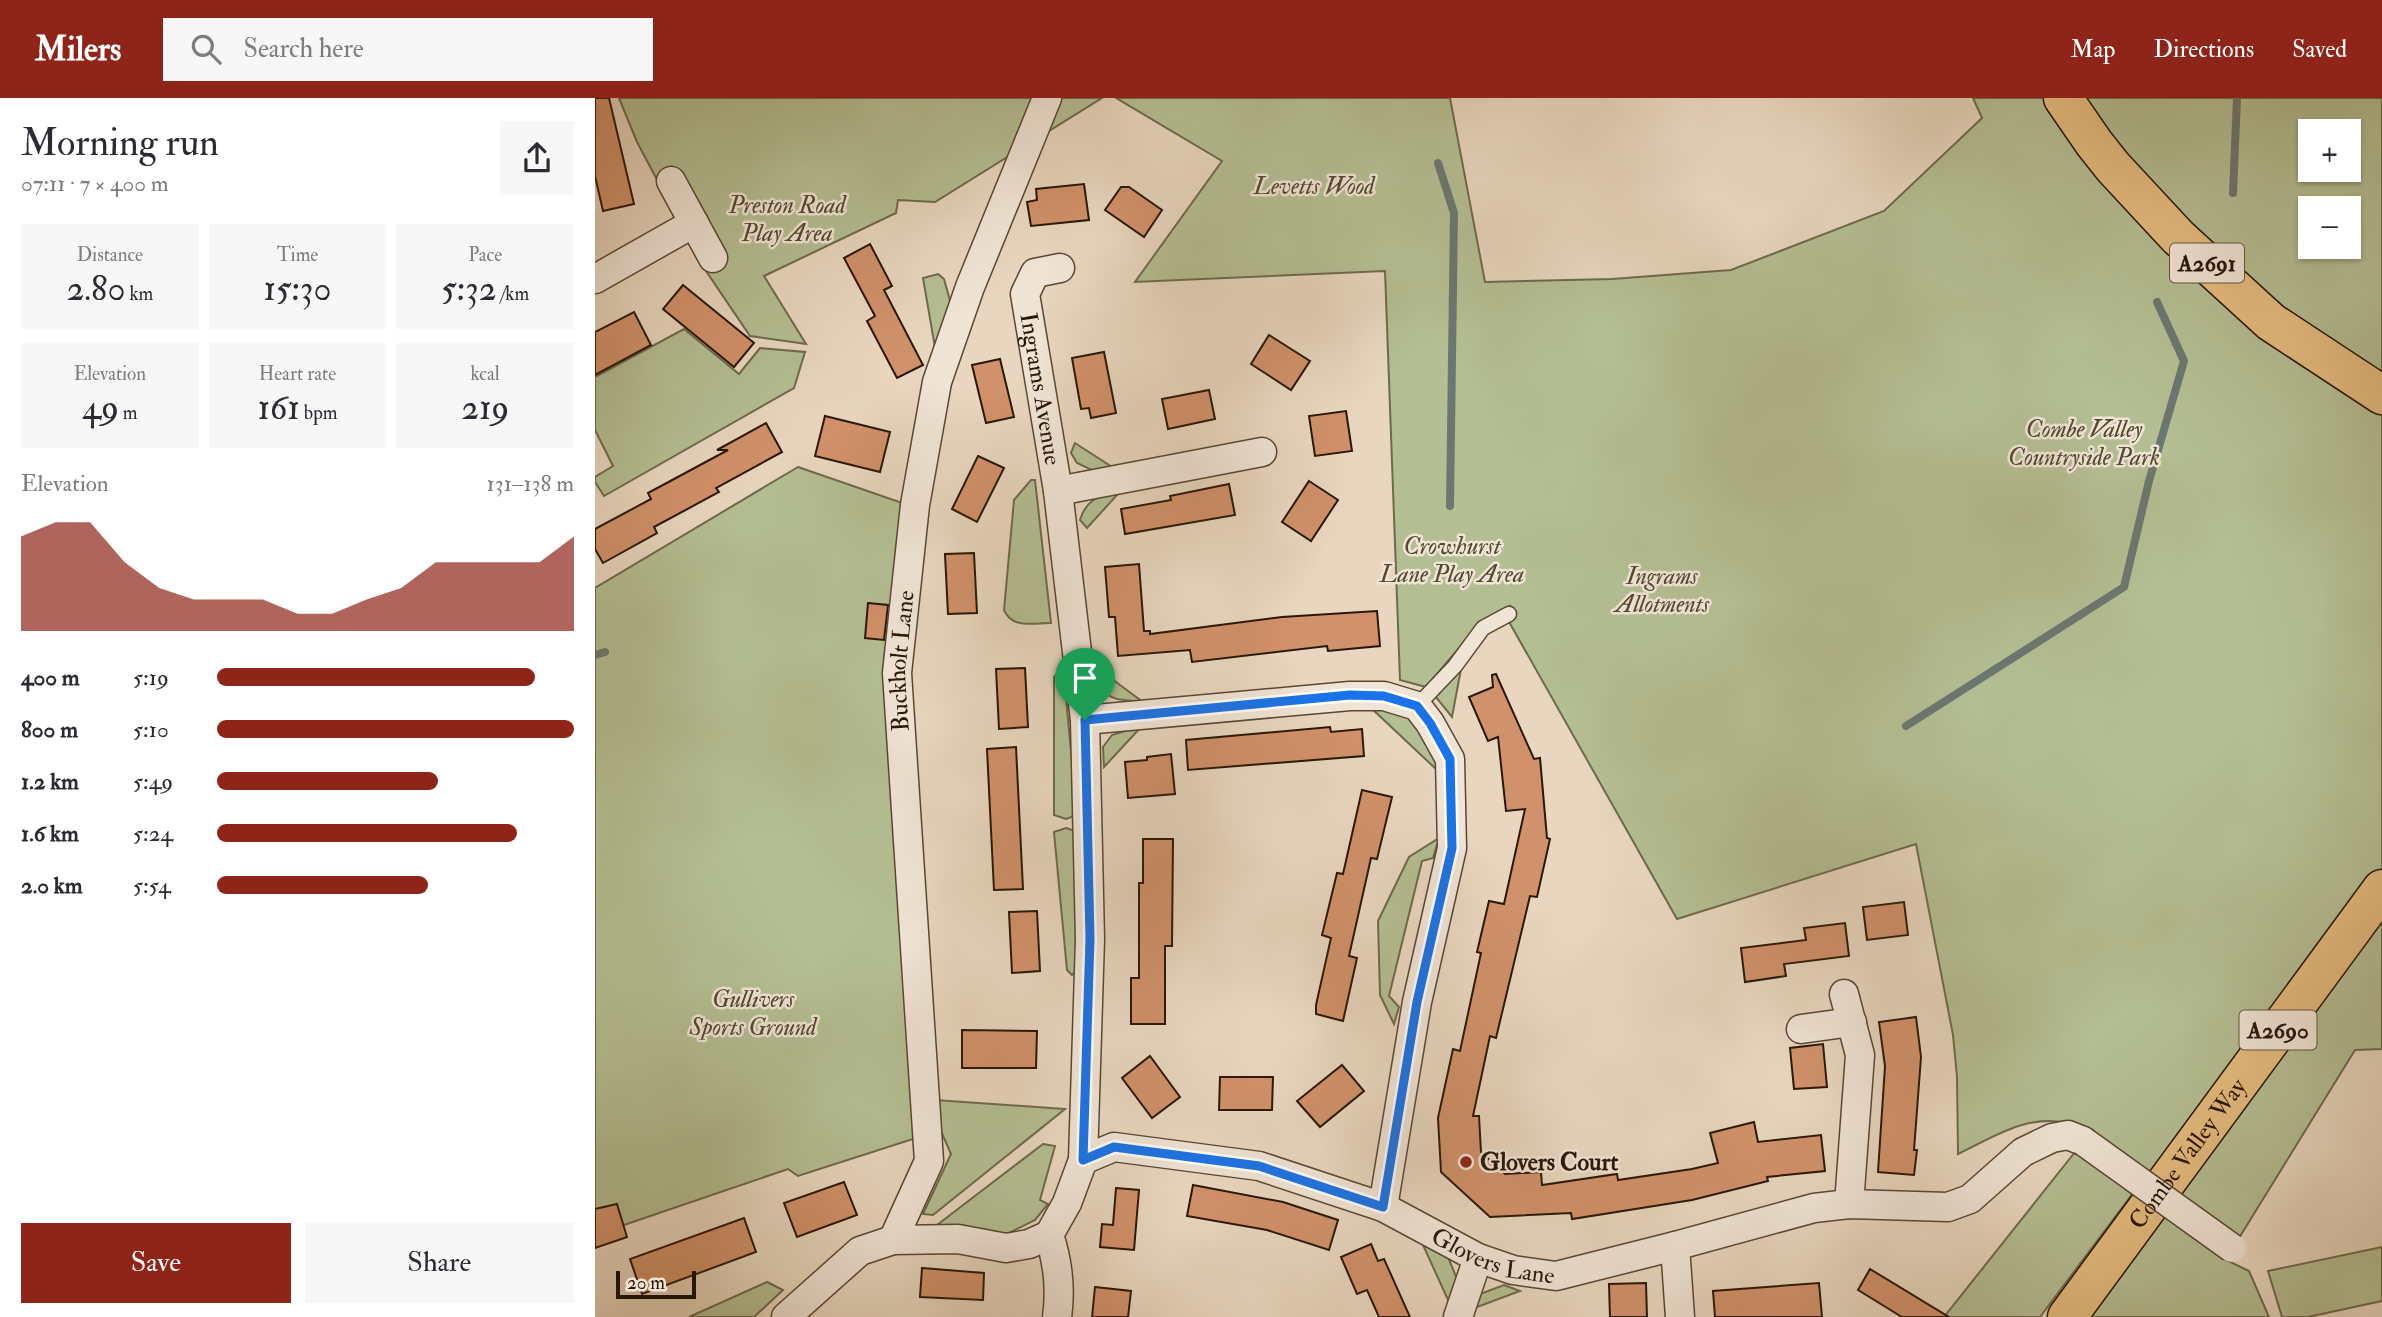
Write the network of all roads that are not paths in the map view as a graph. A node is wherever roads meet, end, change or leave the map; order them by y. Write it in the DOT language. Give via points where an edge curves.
graph roads {
  1 [pos="1047,98"];
  2 [pos="2063,98"];
  3 [pos="670,181"];
  4 [pos="694,223"];
  5 [pos="713,258"];
  6 [pos="1060,268"];
  7 [pos="595,279"];
  8 [pos="2382,395"];
  9 [pos="1262,452"];
  10 [pos="1058,491"];
  11 [pos="1509,614"];
  12 [pos="1417,706"];
  13 [pos="1085,720"];
  14 [pos="2382,889"];
  15 [pos="1844,994"];
  16 [pos="1852,1022"];
  17 [pos="1801,1029"];
  18 [pos="1083,1160"];
  19 [pos="1849,1204"];
  20 [pos="1383,1207"];
  21 [pos="1049,1235"];
  22 [pos="893,1240"];
  23 [pos="1675,1246"];
  24 [pos="2232,1248"];
  25 [pos="1478,1258"];
  26 [pos="786,1317"];
  27 [pos="1057,1317"];
  28 [pos="1458,1317"];
  29 [pos="1680,1317"];
  30 [pos="2067,1317"];
  1 -- 22 [label="street, Buckholt Lane" via="970,287 937,382 915,505 897,673 929,1161"];
  2 -- 8 [label="main road, A2691" via="2113,167 2178,237 2271,322"];
  3 -- 4 [label="street"];
  4 -- 5 [label="street"];
  4 -- 7 [label="street"];
  6 -- 10 [label="street, Ingrams Avenue" via="1035,273 1025,294"];
  9 -- 10 [label="street, Ingrams Avenue"];
  10 -- 13 [label="street, Ingrams Avenue"];
  11 -- 12 [label="lane" via="1483,628"];
  12 -- 13 [label="street" via="1384,696 1350,695"];
  12 -- 20 [label="street" via="1450,759 1452,848 1417,1002"];
  13 -- 18 [label="street, Ingrams Avenue" via="1090,939"];
  14 -- 30 [label="main road, Combe Valley Way / A2690"];
  15 -- 16 [label="street"];
  16 -- 17 [label="street"];
  16 -- 19 [label="street" via="1860,1055"];
  18 -- 20 [label="street, Glovers Lane" via="1114,1147 1259,1166"];
  18 -- 21 [label="street"];
  19 -- 23 [label="street, Glovers Lane" via="1814,1208"];
  19 -- 24 [label="street, Glovers Lane, bridge" via="1948,1208 1971,1199 2023,1152 2068,1135 2083,1141"];
  20 -- 25 [label="street, Glovers Lane"];
  21 -- 22 [label="street" via="1006,1248 958,1239"];
  21 -- 27 [label="street" via="1060,1294"];
  22 -- 26 [label="street" via="860,1251"];
  23 -- 25 [label="street, Glovers Lane" via="1556,1276 1513,1270"];
  23 -- 29 [label="street"];
  25 -- 28 [label="street"];
}
